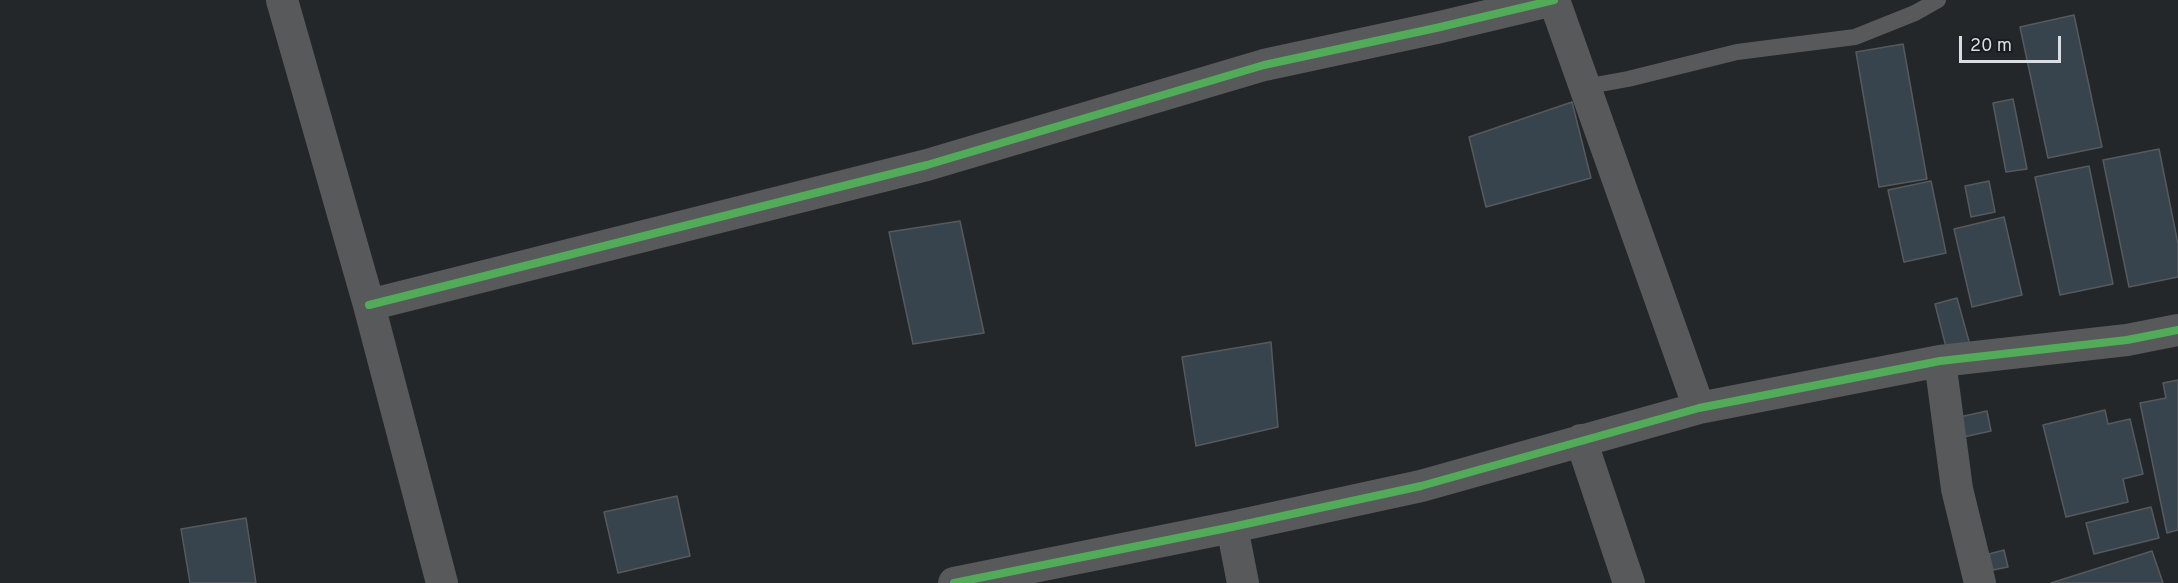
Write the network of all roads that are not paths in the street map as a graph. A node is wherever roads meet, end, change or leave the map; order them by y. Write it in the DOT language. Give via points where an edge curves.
graph roads {
  1 [pos="282,0"];
  2 [pos="1554,0"];
  3 [pos="1938,0"];
  4 [pos="1584,87"];
  5 [pos="369,305"];
  6 [pos="2178,330"];
  7 [pos="1940,361"];
  8 [pos="1699,408"];
  9 [pos="1581,440"];
  10 [pos="1232,527"];
  11 [pos="442,583"];
  12 [pos="954,583"];
  13 [pos="1243,583"];
  14 [pos="1629,583"];
  15 [pos="1980,583"];
  1 -- 5 [label="street"];
  2 -- 4 [label="street"];
  2 -- 5 [label="street" via="1264,64 927,165"];
  3 -- 4 [label="lane" via="1855,38 1737,52"];
  4 -- 8 [label="street"];
  5 -- 11 [label="street"];
  6 -- 7 [label="street" via="2127,340"];
  7 -- 8 [label="street"];
  7 -- 15 [label="street" via="1957,489"];
  8 -- 9 [label="street"];
  9 -- 10 [label="street" via="1421,486"];
  9 -- 14 [label="street"];
  10 -- 12 [label="street"];
  10 -- 13 [label="street"];
}
